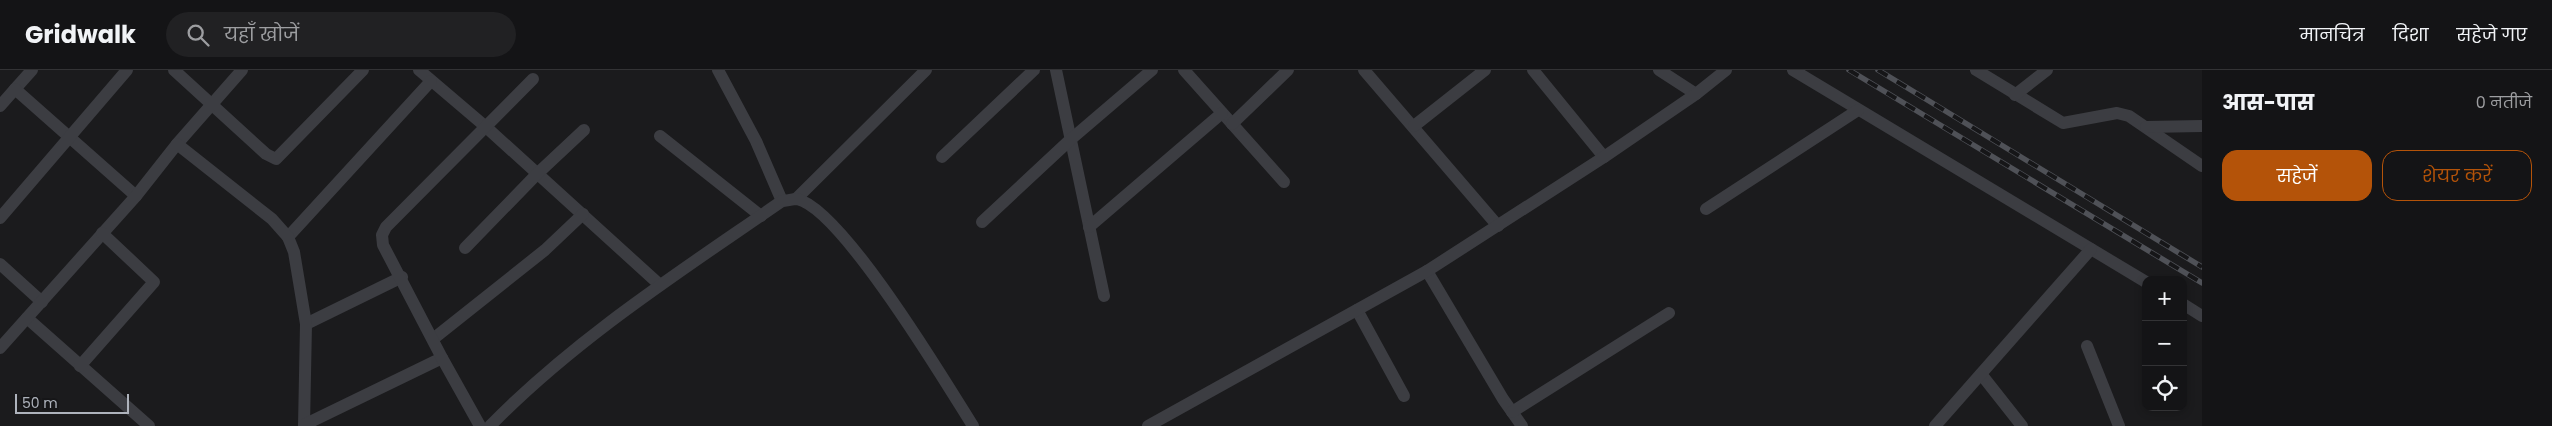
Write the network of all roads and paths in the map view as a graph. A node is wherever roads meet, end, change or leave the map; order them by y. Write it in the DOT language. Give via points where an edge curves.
graph roads {
  1 [pos="32,70"];
  2 [pos="127,70"];
  3 [pos="174,70"];
  4 [pos="242,70"];
  5 [pos="363,70"];
  6 [pos="419,70"];
  7 [pos="718,70"];
  8 [pos="926,70"];
  9 [pos="1034,70"];
  10 [pos="1056,70"];
  11 [pos="1152,70"];
  12 [pos="1184,70"];
  13 [pos="1288,70"];
  14 [pos="1364,70"];
  15 [pos="1484,70"];
  16 [pos="1533,70"];
  17 [pos="1659,70"];
  18 [pos="1726,70"];
  19 [pos="1793,70"];
  20 [pos="1976,70"];
  21 [pos="2047,70"];
  22 [pos="533,79"];
  23 [pos="431,80"];
  24 [pos="15,89"];
  25 [pos="1696,94"];
  26 [pos="2015,95"];
  27 [pos="213,105"];
  28 [pos="0,106"];
  29 [pos="1858,110"];
  30 [pos="1222,113"];
  31 [pos="1232,124"];
  32 [pos="1414,126"];
  33 [pos="2202,126"];
  34 [pos="486,127"];
  35 [pos="2146,127"];
  36 [pos="584,130"];
  37 [pos="660,136"];
  38 [pos="70,137"];
  39 [pos="1070,140"];
  40 [pos="177,144"];
  41 [pos="942,157"];
  42 [pos="1604,157"];
  43 [pos="2202,166"];
  44 [pos="537,174"];
  45 [pos="1284,182"];
  46 [pos="136,196"];
  47 [pos="796,199"];
  48 [pos="782,202"];
  49 [pos="1706,209"];
  50 [pos="583,214"];
  51 [pos="761,216"];
  52 [pos="0,218"];
  53 [pos="982,222"];
  54 [pos="1089,226"];
  55 [pos="1498,226"];
  56 [pos="102,233"];
  57 [pos="288,237"];
  58 [pos="465,248"];
  59 [pos="2091,249"];
  60 [pos="0,264"];
  61 [pos="1427,271"];
  62 [pos="402,277"];
  63 [pos="2142,280"];
  64 [pos="660,285"];
  65 [pos="1104,296"];
  66 [pos="42,302"];
  67 [pos="2187,307"];
  68 [pos="1357,310"];
  69 [pos="1669,313"];
  70 [pos="2202,316"];
  71 [pos="27,318"];
  72 [pos="306,324"];
  73 [pos="433,339"];
  74 [pos="2087,346"];
  75 [pos="0,348"];
  76 [pos="442,358"];
  77 [pos="80,366"];
  78 [pos="1981,374"];
  79 [pos="1404,396"];
  80 [pos="1512,412"];
  81 [pos="149,426"];
  82 [pos="304,426"];
  83 [pos="480,426"];
  84 [pos="490,426"];
  85 [pos="973,426"];
  86 [pos="1148,426"];
  87 [pos="1522,426"];
  88 [pos="1935,426"];
  89 [pos="2022,426"];
  90 [pos="2119,426"];
  1 -- 24 [label="street"];
  2 -- 38 [label="street"];
  3 -- 27 [label="street"];
  4 -- 27 [label="street"];
  5 -- 27 [label="street" via="276,159 270,158"];
  6 -- 23 [label="street"];
  7 -- 48 [label="street" via="756,141"];
  8 -- 47 [label="street"];
  9 -- 41 [label="street"];
  10 -- 39 [label="street"];
  11 -- 39 [label="street"];
  12 -- 30 [label="street"];
  13 -- 31 [label="street"];
  14 -- 32 [label="street"];
  15 -- 32 [label="street"];
  16 -- 42 [label="street"];
  17 -- 25 [label="street"];
  18 -- 25 [label="street"];
  19 -- 29 [label="street"];
  20 -- 26 [label="street"];
  21 -- 26 [label="street"];
  22 -- 34 [label="street"];
  23 -- 34 [label="street"];
  23 -- 57 [label="street"];
  24 -- 28 [label="street"];
  24 -- 38 [label="street"];
  25 -- 42 [label="street"];
  26 -- 35 [label="street" via="2063,123 2117,113 2129,116"];
  27 -- 40 [label="street"];
  29 -- 49 [label="street"];
  29 -- 59 [label="street"];
  30 -- 31 [label="street"];
  30 -- 54 [label="street"];
  31 -- 45 [label="street"];
  32 -- 55 [label="street"];
  33 -- 35 [label="street"];
  34 -- 44 [label="street"];
  34 -- 62 [label="street" via="386,227 382,235 384,244"];
  35 -- 43 [label="street"];
  36 -- 44 [label="street"];
  37 -- 51 [label="street"];
  38 -- 46 [label="street"];
  38 -- 52 [label="street"];
  39 -- 53 [label="street"];
  39 -- 54 [label="street"];
  40 -- 46 [label="street"];
  40 -- 57 [label="street" via="272,219"];
  42 -- 55 [label="street"];
  44 -- 50 [label="street"];
  44 -- 58 [label="street"];
  46 -- 56 [label="street"];
  47 -- 48 [label="street"];
  47 -- 85 [label="street" via="826,220 897,306"];
  48 -- 51 [label="street"];
  50 -- 64 [label="street"];
  50 -- 73 [label="street" via="545,250"];
  51 -- 64 [label="street"];
  54 -- 65 [label="street"];
  55 -- 61 [label="street"];
  56 -- 66 [label="street"];
  56 -- 77 [label="street" via="154,282"];
  57 -- 72 [label="street" via="294,252"];
  59 -- 63 [label="street"];
  59 -- 78 [label="street"];
  60 -- 66 [label="street"];
  61 -- 68 [label="street"];
  61 -- 80 [label="street"];
  62 -- 72 [label="street"];
  62 -- 73 [label="street"];
  64 -- 84 [label="street" via="527,390"];
  66 -- 71 [label="street"];
  67 -- 70 [label="street"];
  68 -- 79 [label="street"];
  68 -- 86 [label="street"];
  69 -- 80 [label="street"];
  71 -- 75 [label="street"];
  71 -- 77 [label="street"];
  72 -- 82 [label="street"];
  73 -- 76 [label="street"];
  74 -- 90 [label="street"];
  76 -- 82 [label="street"];
  76 -- 83 [label="street"];
  77 -- 81 [label="street"];
  78 -- 88 [label="street"];
  78 -- 89 [label="street"];
  80 -- 87 [label="street"];
}
